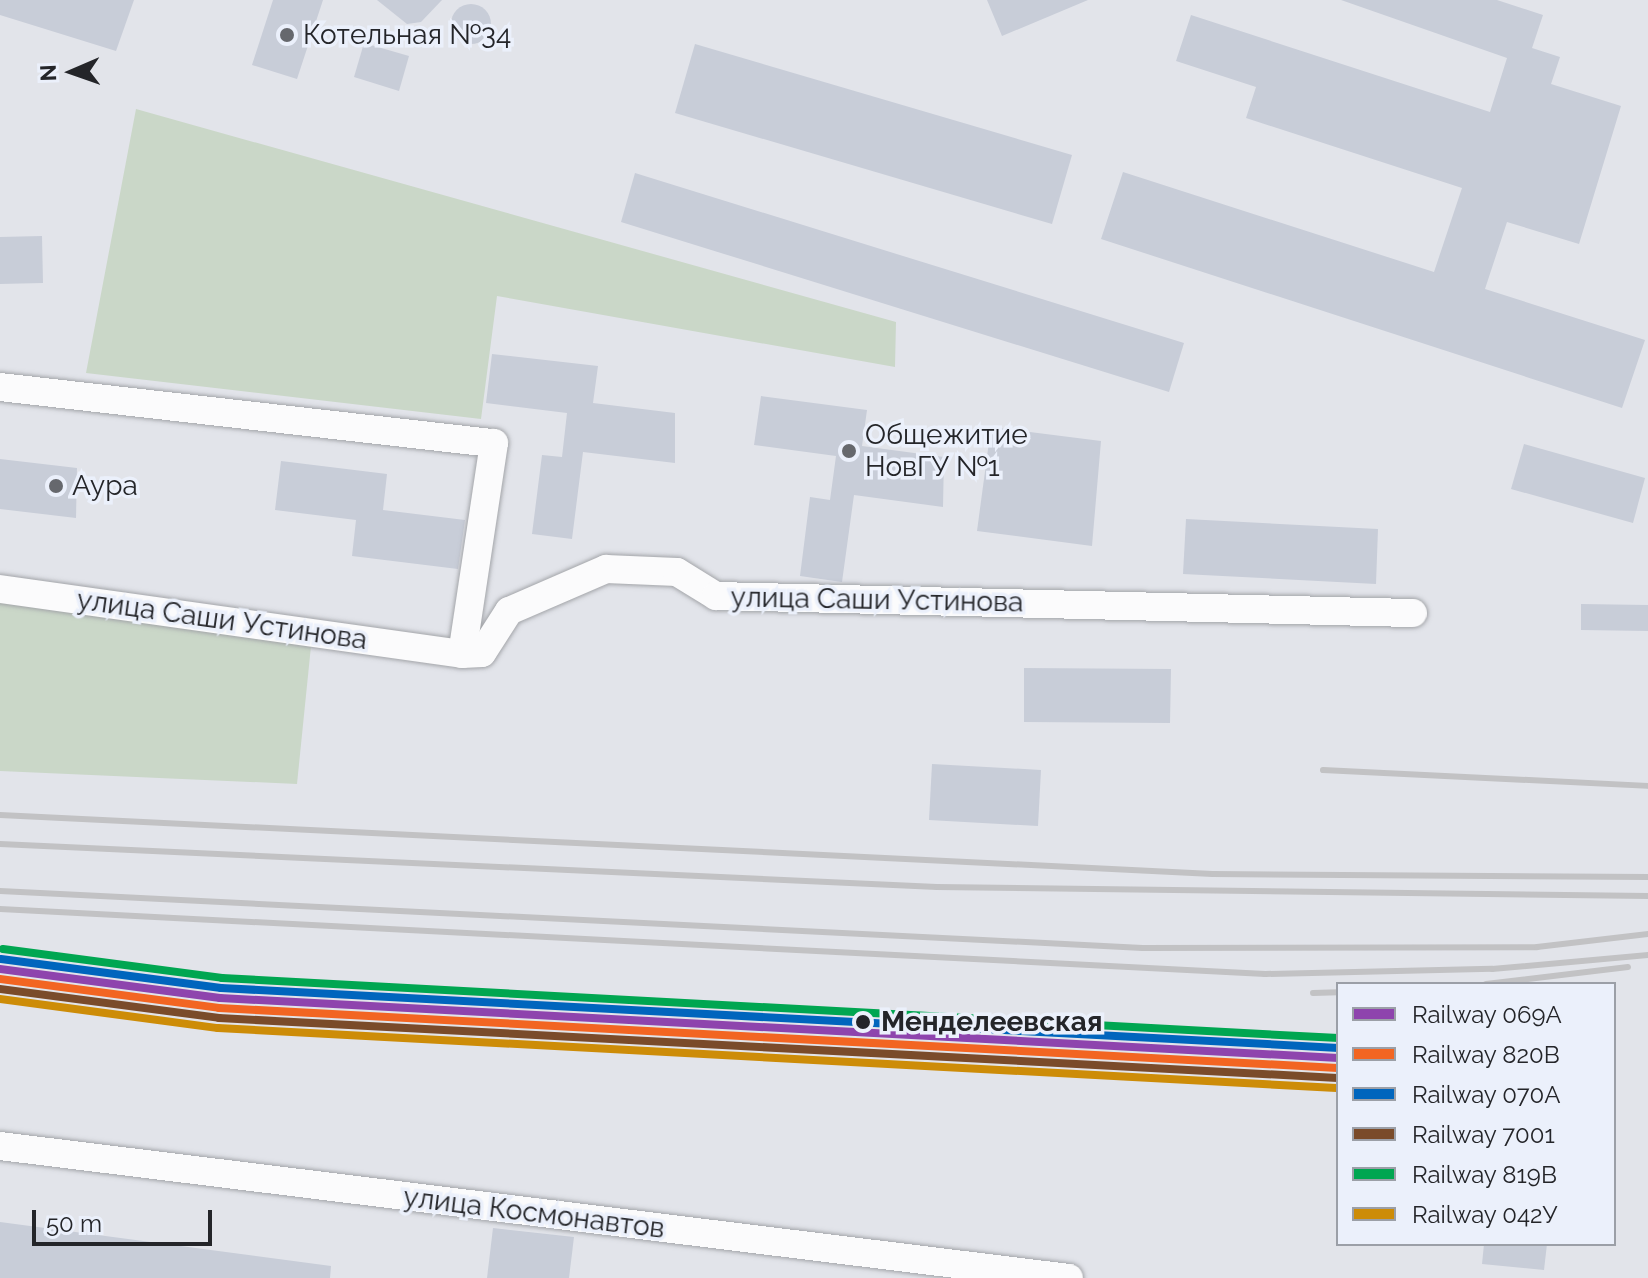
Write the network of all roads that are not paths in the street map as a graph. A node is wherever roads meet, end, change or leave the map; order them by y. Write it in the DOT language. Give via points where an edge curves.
graph roads {
  1 [pos="0,387"];
  2 [pos="0,589"];
  3 [pos="1413,613"];
  4 [pos="462,654"];
  5 [pos="0,1146"];
  6 [pos="1069,1278"];
  1 -- 4 [label="street" via="494,443"];
  2 -- 4 [label="street, улица Саши Устинова"];
  3 -- 4 [label="street, улица Саши Устинова" via="716,596 677,572 606,569 509,611 482,653"];
  5 -- 6 [label="street, улица Космонавтов"];
}
